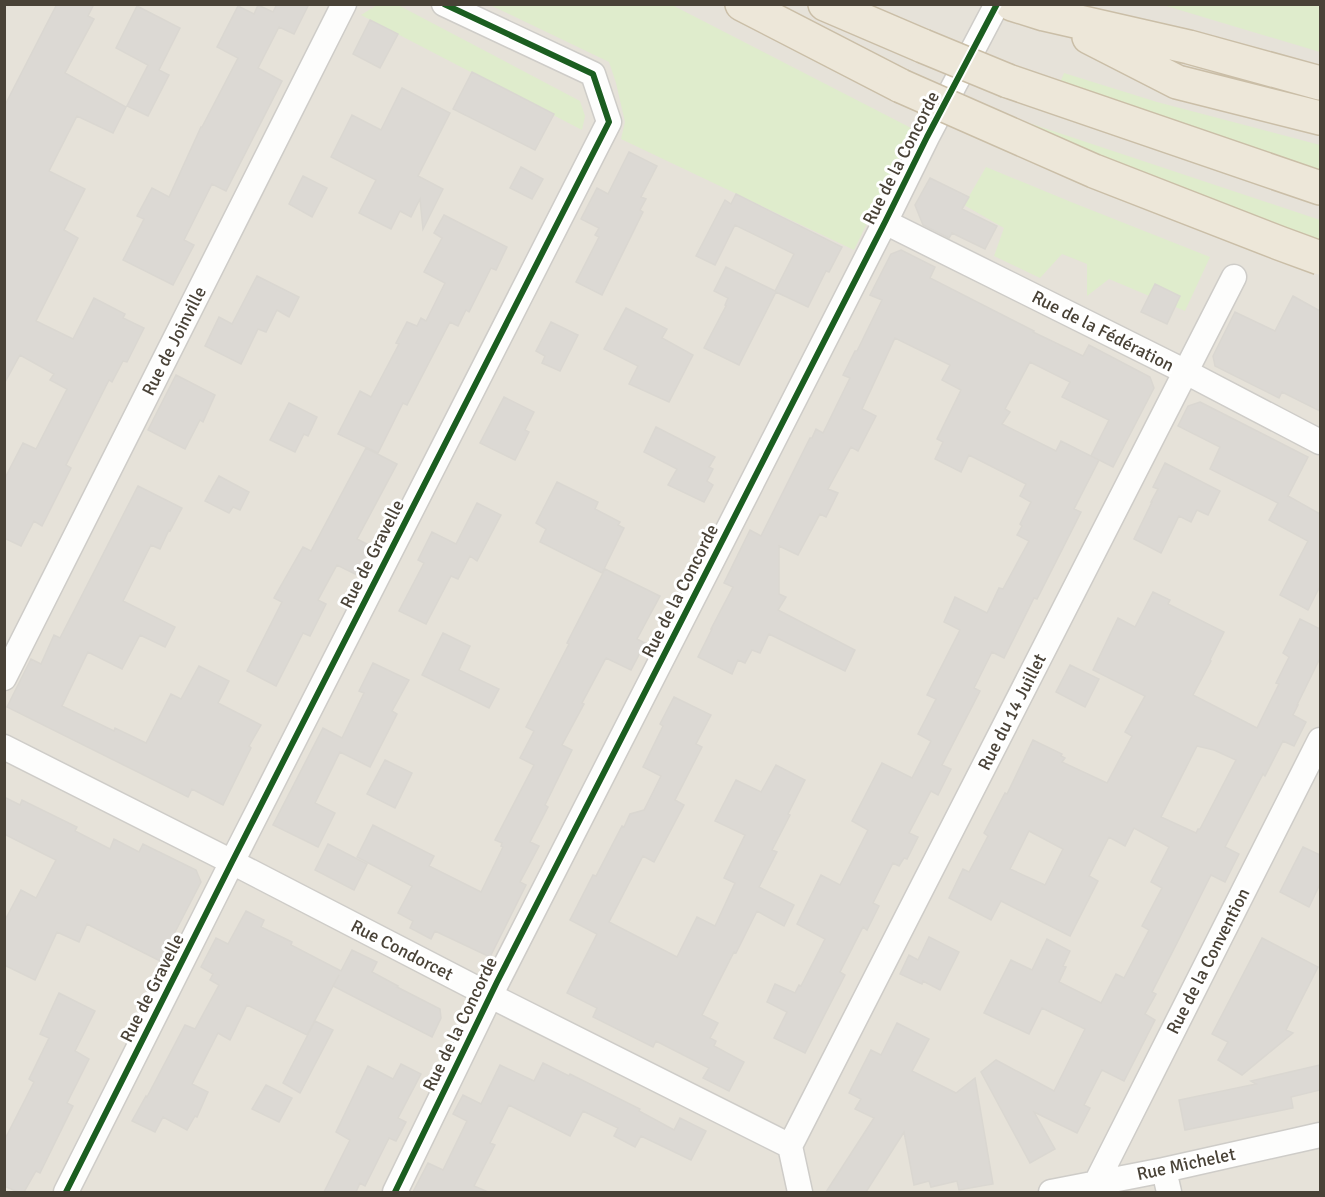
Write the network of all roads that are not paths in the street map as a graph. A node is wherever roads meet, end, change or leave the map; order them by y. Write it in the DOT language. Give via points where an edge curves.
graph roads {
  1 [pos="344,4"];
  2 [pos="444,4"];
  3 [pos="742,4"];
  4 [pos="825,4"];
  5 [pos="997,4"];
  6 [pos="1012,4"];
  7 [pos="1044,14"];
  8 [pos="1320,83"];
  9 [pos="1320,118"];
  10 [pos="1320,188"];
  11 [pos="885,222"];
  12 [pos="1320,258"];
  13 [pos="1234,277"];
  14 [pos="1186,372"];
  15 [pos="1320,442"];
  16 [pos="4,678"];
  17 [pos="1320,740"];
  18 [pos="4,747"];
  19 [pos="232,862"];
  20 [pos="491,996"];
  21 [pos="1320,1135"];
  22 [pos="790,1146"];
  23 [pos="1166,1181"];
  24 [pos="1096,1183"];
  25 [pos="66,1192"];
  26 [pos="395,1192"];
  27 [pos="800,1192"];
  28 [pos="1051,1192"];
  1 -- 16 [label="street, Rue de Joinville"];
  2 -- 19 [label="street, Rue de Gravelle" via="593,74 609,122"];
  3 -- 12 [label="highway, bridge" via="901,86 1094,171"];
  4 -- 10 [label="highway, bridge" via="1008,81"];
  5 -- 11 [label="street, Rue de la Concorde"];
  6 -- 7 [label="highway"];
  7 -- 8 [label="highway" via="1189,47"];
  7 -- 9 [label="highway" via="1177,81"];
  11 -- 14 [label="street, Rue de la Fédération"];
  11 -- 20 [label="street, Rue de la Concorde"];
  13 -- 14 [label="street, Rue du 14 Juillet"];
  14 -- 15 [label="street, Rue de la Fédération"];
  14 -- 22 [label="street, Rue du 14 Juillet"];
  17 -- 24 [label="street, Rue de la Convention"];
  18 -- 19 [label="street, Rue Condorcet"];
  19 -- 20 [label="street, Rue Condorcet"];
  19 -- 25 [label="street, Rue de Gravelle"];
  20 -- 22 [label="street, Rue Condorcet"];
  20 -- 26 [label="street, Rue de la Concorde"];
  21 -- 23 [label="street, Rue Michelet"];
  22 -- 27 [label="street"];
  23 -- 24 [label="street, Rue Michelet"];
  24 -- 28 [label="street, Rue Michelet"];
}
